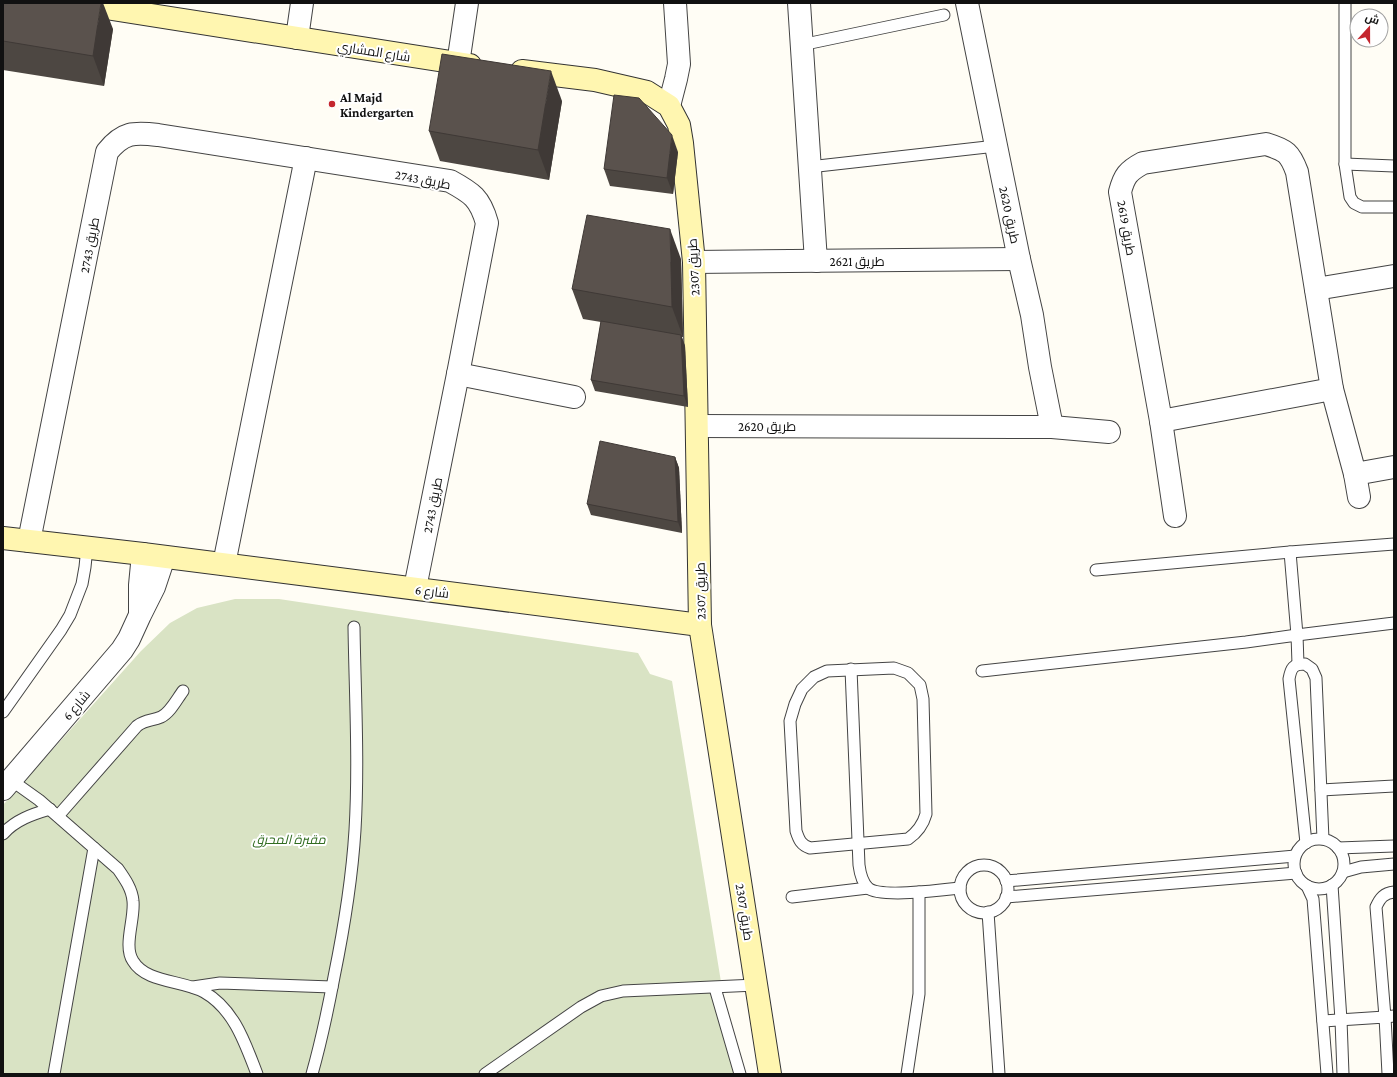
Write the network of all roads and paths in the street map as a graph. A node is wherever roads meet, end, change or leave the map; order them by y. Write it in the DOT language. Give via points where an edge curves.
graph roads {
  1 [pos="74,3"];
  2 [pos="302,3"];
  3 [pos="467,3"];
  4 [pos="675,3"];
  5 [pos="799,3"];
  6 [pos="967,3"];
  7 [pos="1345,3"];
  8 [pos="129,7"];
  9 [pos="944,15"];
  10 [pos="297,38"];
  11 [pos="801,44"];
  12 [pos="458,64"];
  13 [pos="668,106"];
  14 [pos="996,146"];
  15 [pos="306,158"];
  16 [pos="1345,164"];
  17 [pos="1394,166"];
  18 [pos="809,167"];
  19 [pos="1394,207"];
  20 [pos="1019,260"];
  21 [pos="816,261"];
  22 [pos="694,262"];
  23 [pos="1394,276"];
  24 [pos="1316,289"];
  25 [pos="458,374"];
  26 [pos="1332,390"];
  27 [pos="574,397"];
  28 [pos="1161,421"];
  29 [pos="698,426"];
  30 [pos="1052,427"];
  31 [pos="1109,432"];
  32 [pos="1394,467"];
  33 [pos="1355,474"];
  34 [pos="1359,497"];
  35 [pos="1175,516"];
  36 [pos="3,538"];
  37 [pos="29,541"];
  38 [pos="1394,544"];
  39 [pos="87,547"];
  40 [pos="1290,552"];
  41 [pos="154,555"];
  42 [pos="224,564"];
  43 [pos="1096,570"];
  44 [pos="415,588"];
  45 [pos="1394,623"];
  46 [pos="700,625"];
  47 [pos="354,627"];
  48 [pos="1297,635"];
  49 [pos="1298,664"];
  50 [pos="851,669"];
  51 [pos="982,671"];
  52 [pos="183,691"];
  53 [pos="3,712"];
  54 [pos="6,781"];
  55 [pos="1394,786"];
  56 [pos="1321,790"];
  57 [pos="54,813"];
  58 [pos="3,834"];
  59 [pos="1323,839"];
  60 [pos="1306,843"];
  61 [pos="858,844"];
  62 [pos="1394,846"];
  63 [pos="94,848"];
  64 [pos="1338,848"];
  65 [pos="1295,856"];
  66 [pos="1394,864"];
  67 [pos="1343,872"];
  68 [pos="1296,873"];
  69 [pos="1006,881"];
  70 [pos="1307,886"];
  71 [pos="1332,886"];
  72 [pos="868,888"];
  73 [pos="960,888"];
  74 [pos="919,892"];
  75 [pos="1394,892"];
  76 [pos="792,897"];
  77 [pos="1006,897"];
  78 [pos="988,912"];
  79 [pos="193,986"];
  80 [pos="756,986"];
  81 [pos="332,987"];
  82 [pos="715,988"];
  83 [pos="1390,1017"];
  84 [pos="1341,1020"];
  85 [pos="1323,1021"];
  86 [pos="54,1074"];
  87 [pos="257,1074"];
  88 [pos="312,1074"];
  89 [pos="485,1074"];
  90 [pos="740,1074"];
  91 [pos="770,1074"];
  92 [pos="907,1074"];
  93 [pos="999,1074"];
  94 [pos="1327,1074"];
  95 [pos="1343,1074"];
  96 [pos="1388,1074"];
  1 -- 8 [label="street, شارع المشاري"];
  2 -- 10 [label="street"];
  3 -- 12 [label="street"];
  4 -- 13 [label="street" via="679,64"];
  5 -- 11 [label="street"];
  6 -- 14 [label="street, طريق 2620"];
  7 -- 16 [label="lane"];
  8 -- 10 [label="street, شارع المشاري"];
  9 -- 11 [label="lane"];
  10 -- 12 [label="street, شارع المشاري"];
  11 -- 18 [label="street"];
  12 -- 13 [label="street, شارع المشاري" via="595,80 647,92"];
  13 -- 22 [label="street, طريق 2307" via="679,126 682,143"];
  14 -- 18 [label="lane"];
  14 -- 20 [label="street, طريق 2620"];
  15 -- 25 [label="street, طريق 2743" via="450,182 474,196 483,208 487,223"];
  15 -- 37 [label="street, طريق 2743" via="142,133 127,135 115,142 108,152"];
  15 -- 42 [label="street"];
  16 -- 17 [label="lane"];
  16 -- 19 [label="lane" via="1350,197 1354,203 1362,207"];
  18 -- 21 [label="street"];
  20 -- 21 [label="street, طريق 2621"];
  20 -- 30 [label="street, طريق 2620" via="1032,315"];
  21 -- 22 [label="street, طريق 2621"];
  22 -- 29 [label="street, طريق 2307"];
  23 -- 24 [label="street"];
  24 -- 26 [label="street, طريق 2619"];
  24 -- 28 [label="street, طريق 2619" via="1297,172 1292,159 1281,148 1266,144 1143,163 1131,169 1123,180 1120,192"];
  25 -- 27 [label="street"];
  25 -- 44 [label="street, طريق 2743"];
  26 -- 28 [label="street"];
  26 -- 33 [label="street, طريق 2619"];
  28 -- 35 [label="street, طريق 2619"];
  29 -- 30 [label="street, طريق 2620"];
  29 -- 46 [label="street, طريق 2307"];
  30 -- 31 [label="street, طريق 2620"];
  32 -- 33 [label="street"];
  33 -- 34 [label="street, طريق 2619"];
  36 -- 37 [label="street, شارع 6"];
  37 -- 39 [label="street, شارع 6"];
  38 -- 40 [label="lane"];
  39 -- 41 [label="street, شارع 6"];
  39 -- 53 [label="lane" via="82,584 70,615"];
  40 -- 43 [label="lane"];
  40 -- 48 [label="lane"];
  41 -- 42 [label="street, شارع 6"];
  41 -- 54 [label="street, شارع 6" via="154,587 122,650"];
  42 -- 44 [label="street, شارع 6"];
  44 -- 46 [label="street, شارع 6"];
  45 -- 48 [label="lane"];
  46 -- 80 [label="street, طريق 2307"];
  47 -- 81 [label="lane" via="357,782 355,830 351,879"];
  48 -- 49 [label="lane"];
  48 -- 51 [label="lane"];
  49 -- 56 [label="lane" via="1305,664 1312,669 1316,678"];
  49 -- 60 [label="lane" via="1291,669 1289,679"];
  50 -- 61 [label="lane"];
  50 -- 61 [label="lane" via="827,671 814,677 802,689 790,721 798,838 803,845 810,848"];
  50 -- 61 [label="lane" via="894,668 908,673 920,685 923,699 926,814 923,824 908,839"];
  52 -- 57 [label="lane" via="163,716 146,720 137,726"];
  54 -- 57 [label="lane" via="39,800"];
  55 -- 56 [label="lane"];
  56 -- 59 [label="lane"];
  57 -- 58 [label="lane" via="39,812 7,829"];
  57 -- 63 [label="lane"];
  59 -- 60 [label="lane"];
  59 -- 64 [label="lane"];
  60 -- 65 [label="lane"];
  61 -- 72 [label="lane" via="859,865"];
  62 -- 64 [label="lane"];
  63 -- 79 [label="lane" via="118,869 131,891 133,909 129,952 137,967 145,973"];
  63 -- 86 [label="lane"];
  64 -- 67 [label="lane" via="1344,864"];
  65 -- 68 [label="lane"];
  65 -- 69 [label="lane"];
  66 -- 67 [label="lane" via="1361,867"];
  67 -- 71 [label="lane"];
  68 -- 70 [label="lane" via="1300,881"];
  68 -- 77 [label="lane"];
  69 -- 73 [label="lane" via="996,868 980,865 966,873 961,880"];
  69 -- 77 [label="lane"];
  70 -- 71 [label="lane" via="1316,889"];
  70 -- 85 [label="lane" via="1313,899"];
  71 -- 84 [label="lane"];
  72 -- 74 [label="lane" via="879,892"];
  72 -- 76 [label="lane"];
  73 -- 74 [label="lane"];
  73 -- 78 [label="lane" via="965,904 979,912"];
  74 -- 92 [label="lane" via="919,994"];
  75 -- 83 [label="lane" via="1388,892 1380,898 1376,907"];
  77 -- 78 [label="lane" via="1002,904"];
  78 -- 93 [label="lane"];
  79 -- 81 [label="lane" via="220,983"];
  79 -- 87 [label="lane" via="214,999 231,1017"];
  80 -- 82 [label="lane"];
  80 -- 91 [label="street, طريق 2307"];
  81 -- 88 [label="lane"];
  82 -- 89 [label="lane" via="623,991 601,996 581,1006"];
  82 -- 90 [label="lane"];
  83 -- 84 [label="lane"];
  83 -- 96 [label="lane"];
  84 -- 85 [label="lane"];
  84 -- 95 [label="lane"];
  85 -- 94 [label="lane"];
}
